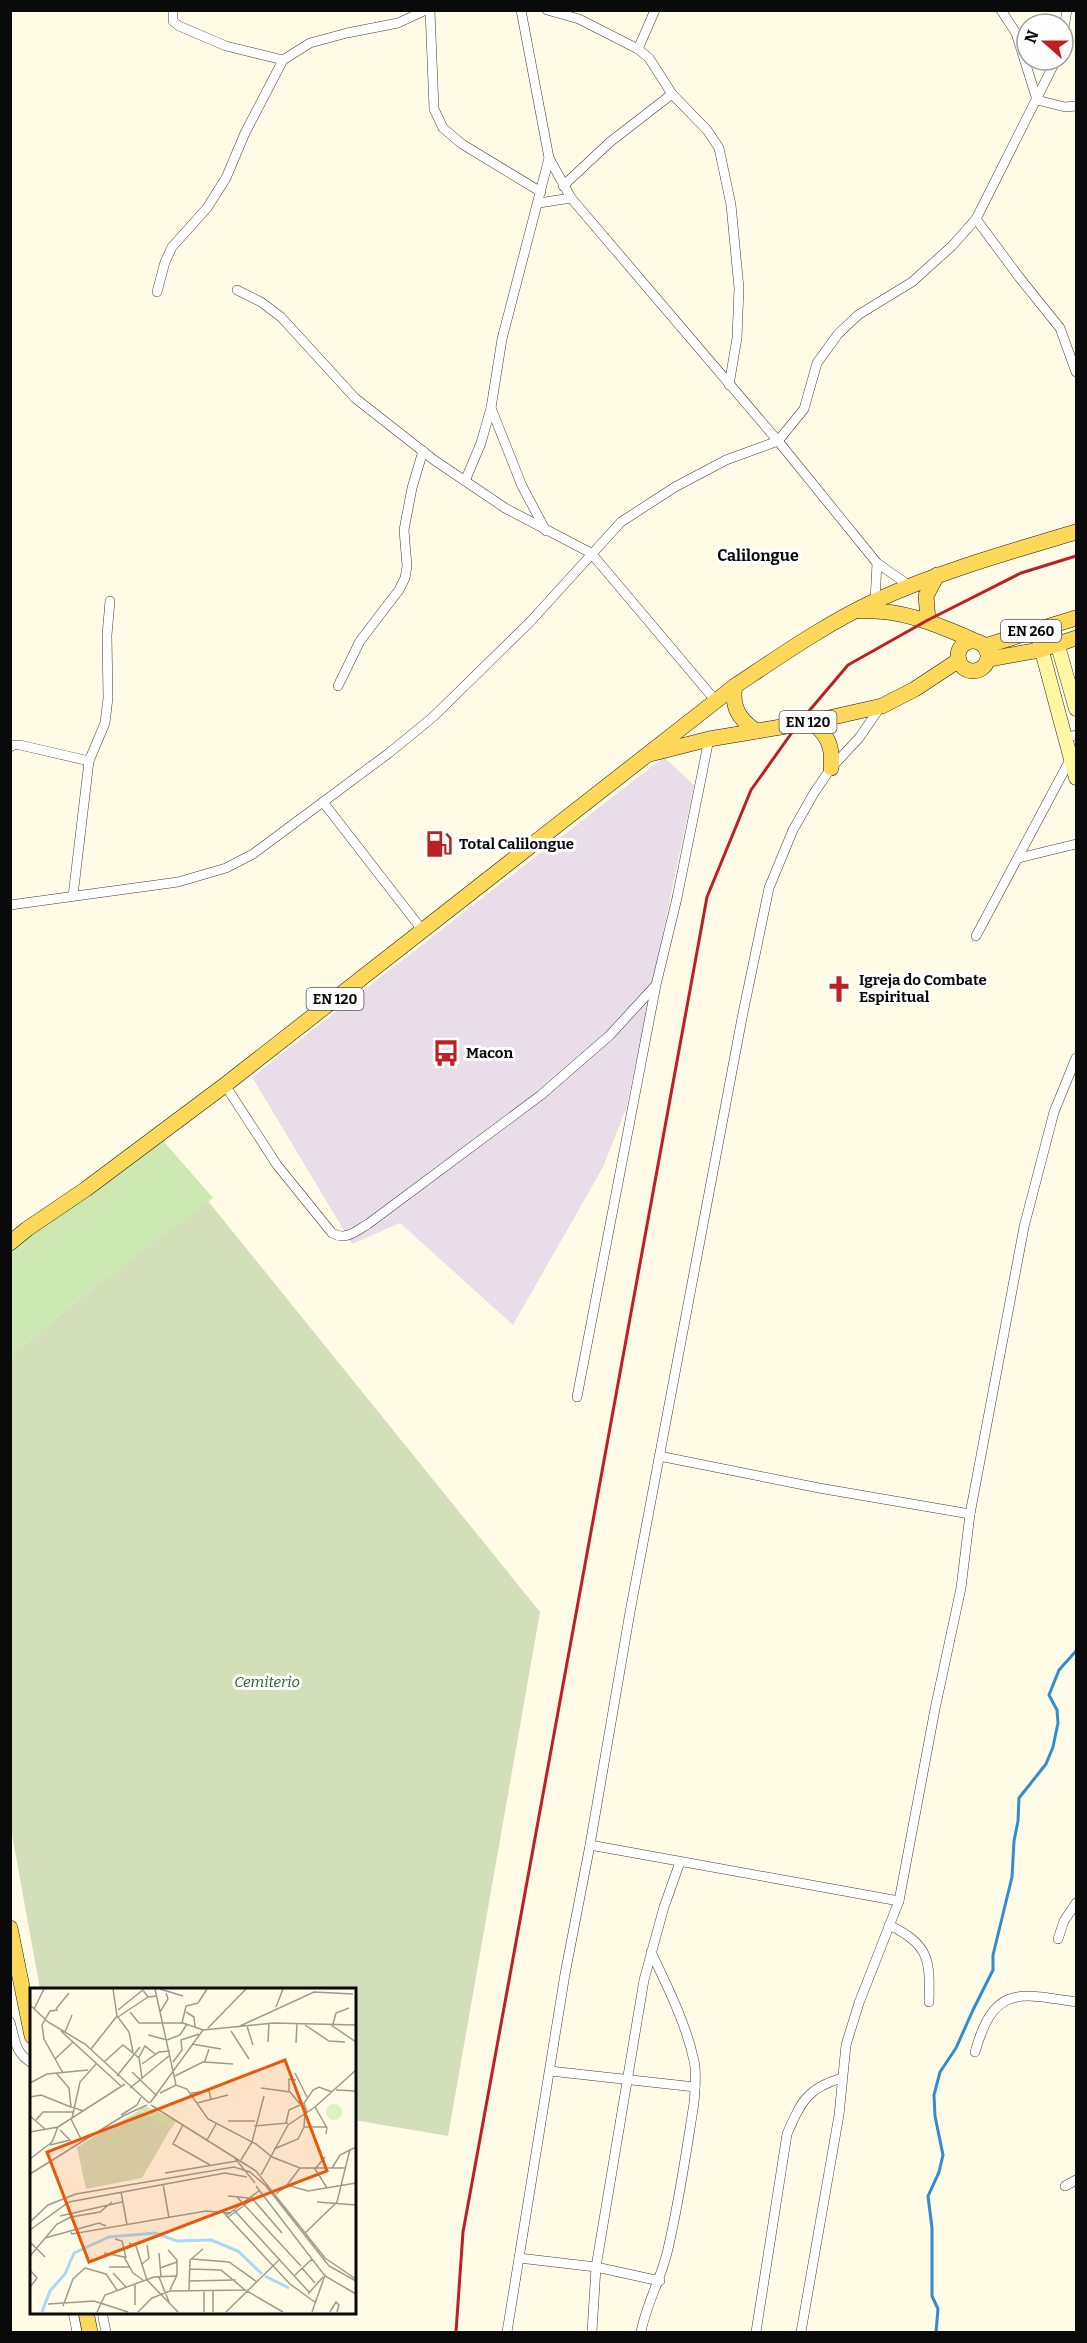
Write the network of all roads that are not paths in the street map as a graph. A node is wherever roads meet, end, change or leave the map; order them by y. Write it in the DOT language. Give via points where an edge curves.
graph roads {
  1 [pos="173,10"];
  2 [pos="428,10"];
  3 [pos="521,10"];
  4 [pos="547,10"];
  5 [pos="655,10"];
  6 [pos="1001,10"];
  7 [pos="638,49"];
  8 [pos="283,60"];
  9 [pos="1050,72"];
  10 [pos="672,94"];
  11 [pos="1037,100"];
  12 [pos="1077,106"];
  13 [pos="549,158"];
  14 [pos="563,186"];
  15 [pos="542,192"];
  16 [pos="571,198"];
  17 [pos="539,203"];
  18 [pos="976,219"];
  19 [pos="237,290"];
  20 [pos="157,292"];
  21 [pos="1077,372"];
  22 [pos="729,385"];
  23 [pos="491,408"];
  24 [pos="778,441"];
  25 [pos="423,451"];
  26 [pos="465,482"];
  27 [pos="546,531"];
  28 [pos="1077,532"];
  29 [pos="591,553"];
  30 [pos="877,563"];
  31 [pos="937,575"];
  32 [pos="910,586"];
  33 [pos="110,601"];
  34 [pos="875,601"];
  35 [pos="854,612"];
  36 [pos="1077,618"];
  37 [pos="928,620"];
  38 [pos="1052,625"];
  39 [pos="1035,629"];
  40 [pos="1077,638"];
  41 [pos="1058,644"];
  42 [pos="982,648"];
  43 [pos="1040,650"];
  44 [pos="959,660"];
  45 [pos="338,686"];
  46 [pos="735,686"];
  47 [pos="715,700"];
  48 [pos="882,706"];
  49 [pos="1077,709"];
  50 [pos="811,722"];
  51 [pos="756,731"];
  52 [pos="1071,737"];
  53 [pos="710,739"];
  54 [pos="10,747"];
  55 [pos="647,755"];
  56 [pos="1071,758"];
  57 [pos="89,761"];
  58 [pos="831,768"];
  59 [pos="1077,778"];
  60 [pos="323,802"];
  61 [pos="1077,844"];
  62 [pos="1019,858"];
  63 [pos="73,896"];
  64 [pos="10,905"];
  65 [pos="423,931"];
  66 [pos="976,936"];
  67 [pos="656,986"];
  68 [pos="1077,1058"];
  69 [pos="225,1085"];
  70 [pos="13,1242"];
  71 [pos="577,1397"];
  72 [pos="660,1456"];
  73 [pos="970,1514"];
  74 [pos="590,1845"];
  75 [pos="680,1862"];
  76 [pos="898,1901"];
  77 [pos="1077,1903"];
  78 [pos="889,1925"];
  79 [pos="10,1928"];
  80 [pos="1058,1939"];
  81 [pos="651,1952"];
  82 [pos="929,2002"];
  83 [pos="1077,2002"];
  84 [pos="10,2022"];
  85 [pos="30,2026"];
  86 [pos="975,2052"];
  87 [pos="30,2062"];
  88 [pos="550,2072"];
  89 [pos="842,2078"];
  90 [pos="627,2080"];
  91 [pos="695,2087"];
  92 [pos="1077,2180"];
  93 [pos="1065,2186"];
  94 [pos="519,2258"];
  95 [pos="596,2267"];
  96 [pos="660,2281"];
  97 [pos="73,2313"];
  98 [pos="86,2313"];
  99 [pos="102,2313"];
  100 [pos="77,2332"];
  101 [pos="90,2332"];
  102 [pos="106,2332"];
  103 [pos="507,2332"];
  104 [pos="592,2332"];
  105 [pos="641,2332"];
  106 [pos="756,2332"];
  107 [pos="801,2332"];
  1 -- 8 [label="street" via="173,21 179,26 226,46"];
  2 -- 8 [label="street" via="398,23 310,43"];
  2 -- 15 [label="street" via="434,109 442,128"];
  3 -- 13 [label="street"];
  4 -- 7 [label="street" via="579,19"];
  5 -- 7 [label="street"];
  6 -- 11 [label="street" via="1016,33"];
  7 -- 10 [label="street" via="649,58"];
  8 -- 20 [label="street" via="226,178 207,208 172,247"];
  9 -- 11 [label="street"];
  10 -- 14 [label="street" via="610,141"];
  10 -- 22 [label="street" via="707,130 719,148 724,167 739,288 737,338"];
  11 -- 12 [label="street"];
  11 -- 18 [label="street"];
  13 -- 14 [label="street"];
  13 -- 15 [label="street"];
  14 -- 16 [label="street"];
  15 -- 17 [label="street"];
  16 -- 17 [label="street"];
  16 -- 22 [label="street"];
  17 -- 23 [label="street" via="502,339"];
  18 -- 21 [label="street" via="1060,328"];
  18 -- 24 [label="street" via="912,282 858,315 838,334 817,363 804,409"];
  19 -- 25 [label="street" via="281,317 355,398"];
  22 -- 24 [label="street"];
  23 -- 26 [label="street"];
  23 -- 27 [label="street" via="522,486"];
  24 -- 29 [label="street" via="726,460 675,487 621,522"];
  24 -- 30 [label="street"];
  25 -- 26 [label="street"];
  25 -- 45 [label="street" via="405,523 405,578 360,641"];
  26 -- 27 [label="street"];
  27 -- 29 [label="street"];
  28 -- 31 [label="main road, EN 120"];
  29 -- 47 [label="street"];
  29 -- 60 [label="street" via="530,622 433,717"];
  30 -- 32 [label="street"];
  30 -- 34 [label="street"];
  31 -- 32 [label="main road, EN 120"];
  31 -- 37 [label="main road" via="926,596"];
  32 -- 34 [label="main road, EN 120"];
  33 -- 57 [label="street" via="105,723"];
  34 -- 35 [label="main road, EN 120"];
  35 -- 37 [label="main road" via="891,612"];
  35 -- 46 [label="main road, EN 120"];
  36 -- 38 [label="main road, EN 260"];
  37 -- 42 [label="main road"];
  38 -- 39 [label="main road, EN 260"];
  38 -- 41 [label="street"];
  39 -- 42 [label="main road, EN 260"];
  39 -- 43 [label="street"];
  40 -- 41 [label="main road, EN 260"];
  41 -- 43 [label="main road, EN 260"];
  41 -- 49 [label="street"];
  42 -- 43 [label="main road, EN 260"];
  42 -- 44 [label="main road, EN 120" via="961,647"];
  42 -- 44 [label="main road" via="983,668 964,668"];
  43 -- 52 [label="street"];
  44 -- 48 [label="main road, EN 120"];
  46 -- 47 [label="main road, EN 120"];
  46 -- 51 [label="main road" via="733,704 737,713"];
  47 -- 55 [label="main road, EN 120"];
  48 -- 50 [label="main road, EN 120"];
  48 -- 58 [label="street"];
  50 -- 51 [label="main road, EN 120"];
  50 -- 58 [label="main road" via="828,739"];
  51 -- 53 [label="main road, EN 120"];
  52 -- 56 [label="street"];
  53 -- 55 [label="main road, EN 120"];
  53 -- 67 [label="street"];
  54 -- 57 [label="street" via="20,745"];
  55 -- 65 [label="main road, EN 120"];
  56 -- 59 [label="street"];
  56 -- 62 [label="street"];
  57 -- 63 [label="street"];
  58 -- 72 [label="street" via="794,830 769,888"];
  60 -- 63 [label="street" via="253,854 226,868 178,882"];
  60 -- 65 [label="street"];
  61 -- 62 [label="street"];
  62 -- 66 [label="street"];
  63 -- 64 [label="street"];
  65 -- 69 [label="main road, EN 120"];
  67 -- 69 [label="street" via="610,1035 541,1095 346,1237 332,1233 277,1165"];
  67 -- 71 [label="street"];
  68 -- 73 [label="street" via="1054,1112 1036,1174"];
  69 -- 70 [label="main road, EN 120"];
  72 -- 73 [label="street"];
  72 -- 74 [label="street"];
  73 -- 76 [label="street" via="962,1588"];
  74 -- 75 [label="street"];
  74 -- 88 [label="street"];
  75 -- 76 [label="street"];
  75 -- 81 [label="street"];
  76 -- 78 [label="street"];
  77 -- 80 [label="street" via="1064,1921"];
  78 -- 82 [label="street" via="905,1933 920,1948 930,1967"];
  78 -- 89 [label="street" via="846,2045"];
  79 -- 85 [label="main road"];
  81 -- 90 [label="street"];
  81 -- 91 [label="street" via="680,2017 694,2062"];
  83 -- 86 [label="street" via="1011,1996 991,2015"];
  84 -- 87 [label="street" via="17,2050"];
  88 -- 90 [label="street"];
  88 -- 94 [label="street"];
  89 -- 106 [label="street" via="812,2091 800,2106 788,2134"];
  89 -- 107 [label="street"];
  90 -- 91 [label="street"];
  90 -- 95 [label="street"];
  91 -- 96 [label="street"];
  92 -- 93 [label="street"];
  94 -- 95 [label="street"];
  94 -- 103 [label="street"];
  95 -- 96 [label="street"];
  95 -- 104 [label="street"];
  96 -- 105 [label="street"];
  97 -- 100 [label="street"];
  98 -- 101 [label="main road"];
  99 -- 102 [label="street"];
}
